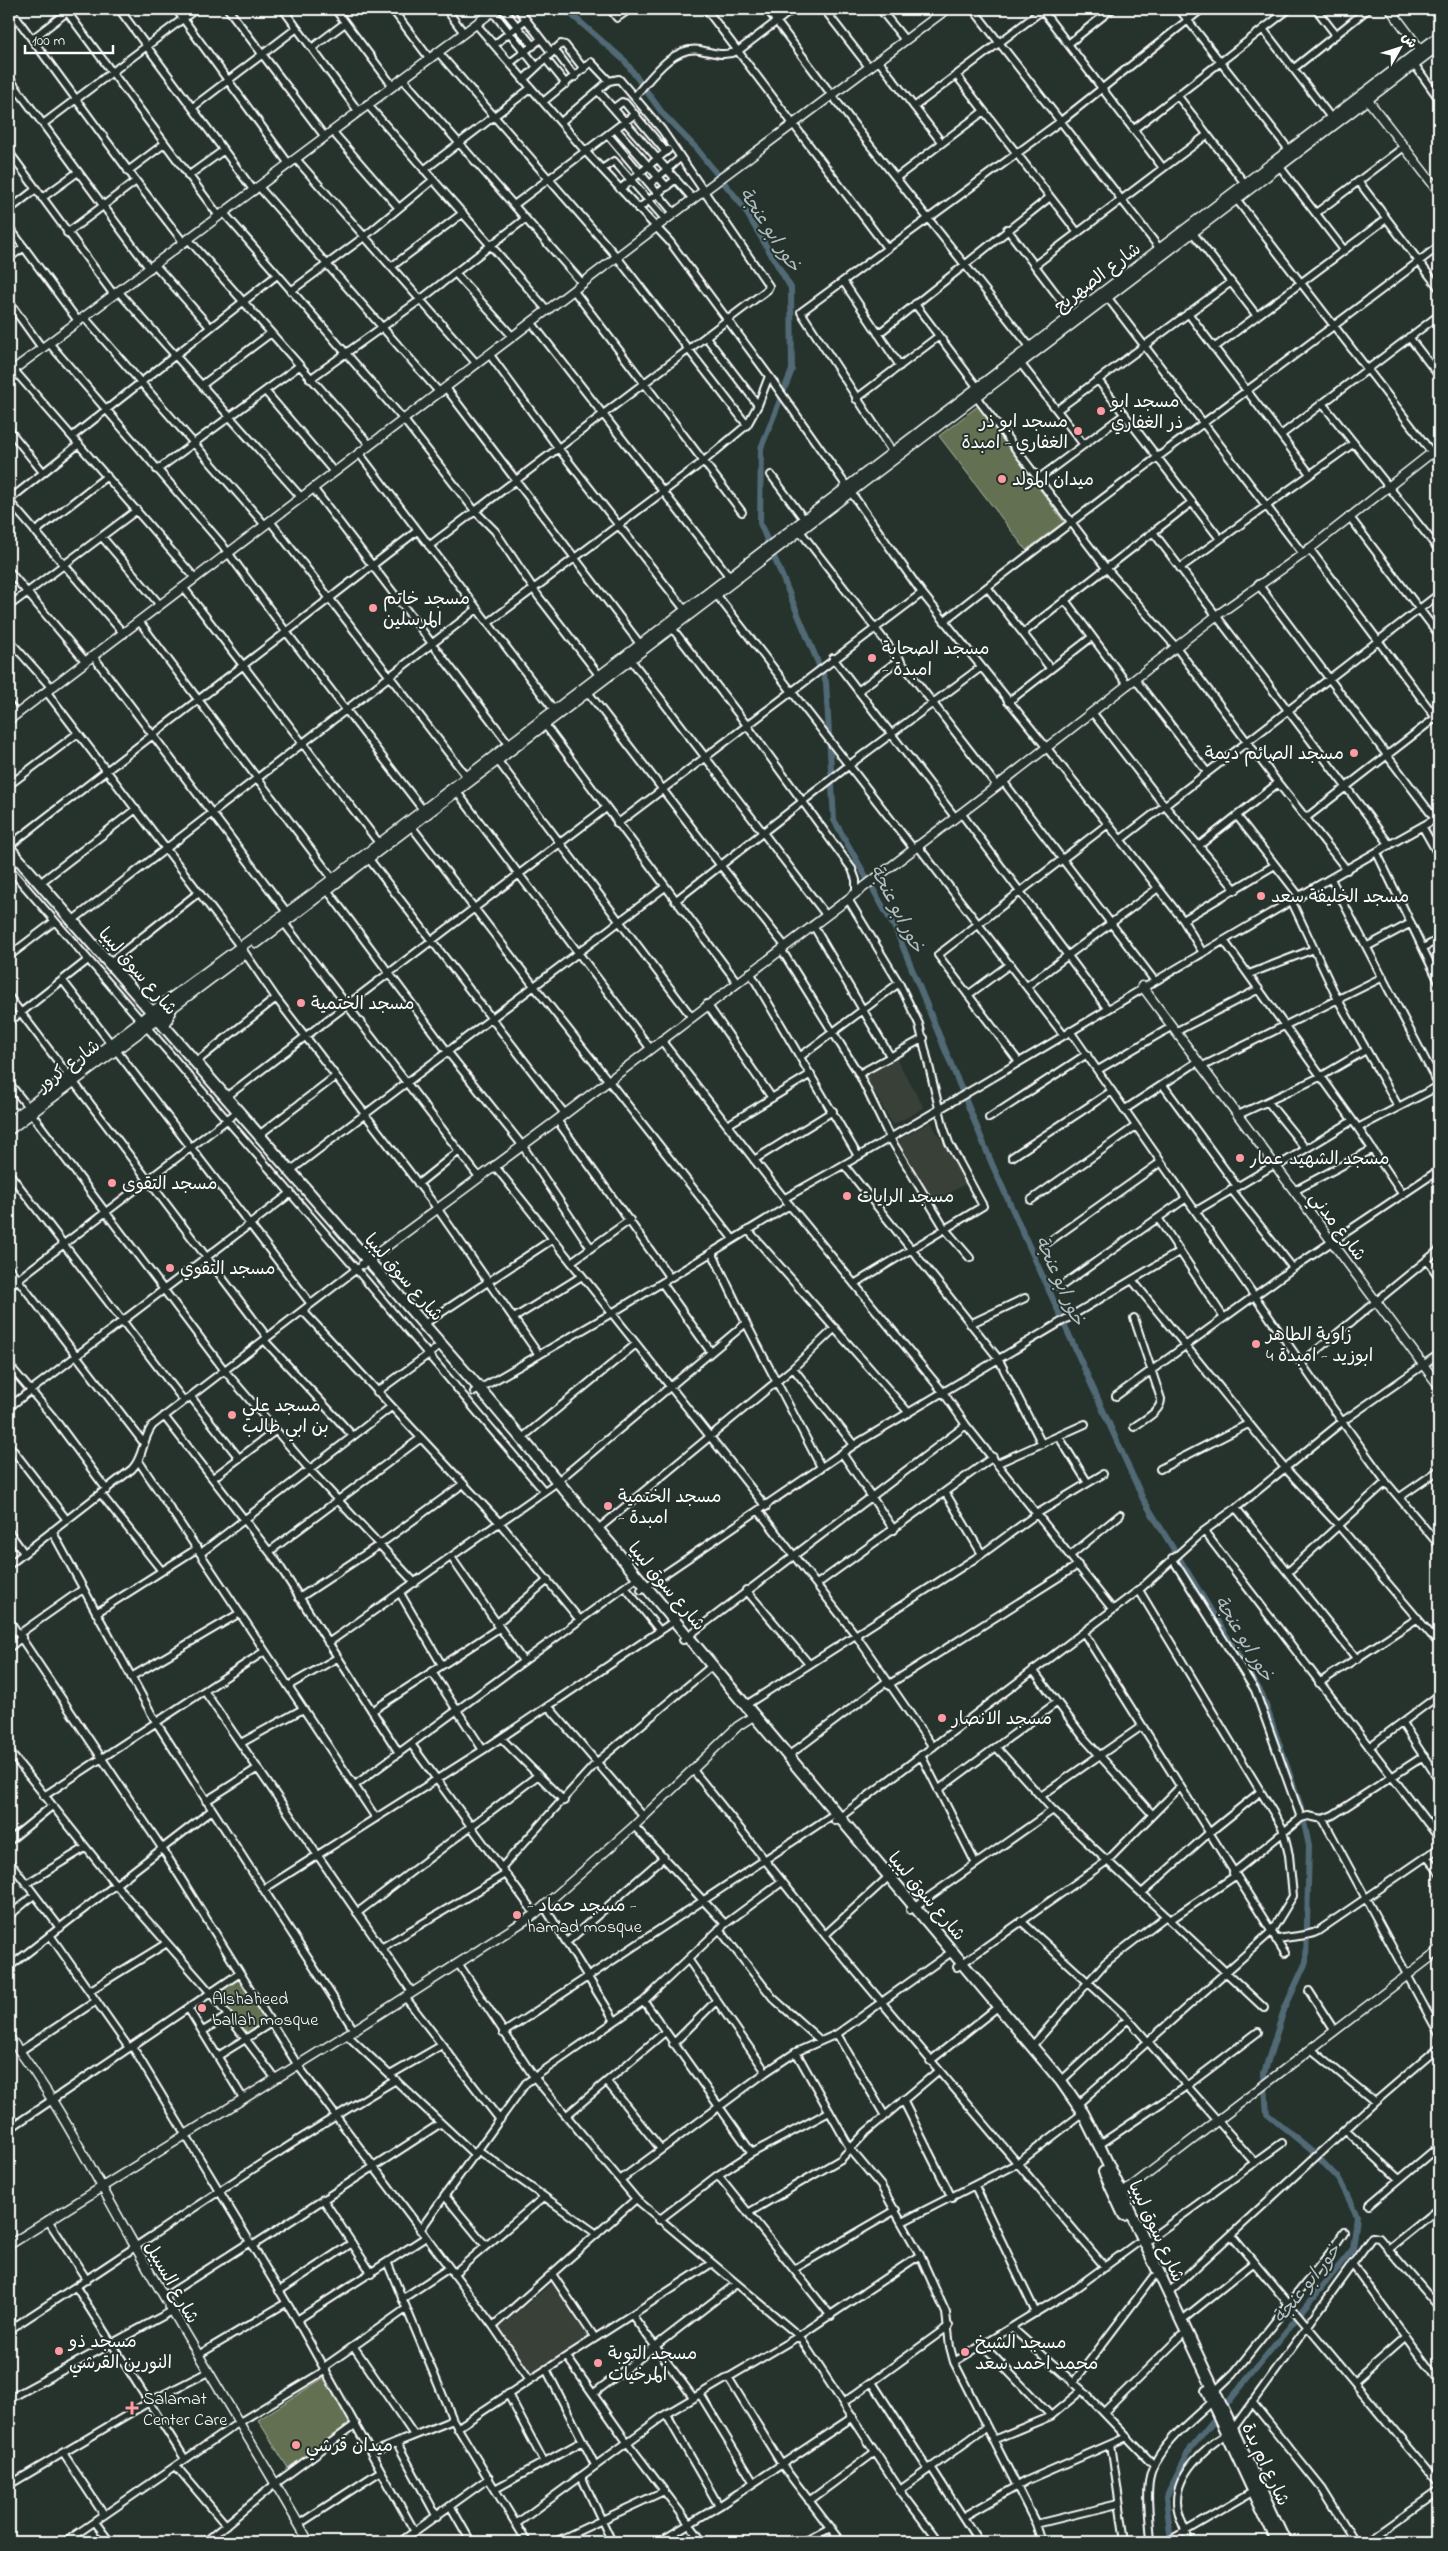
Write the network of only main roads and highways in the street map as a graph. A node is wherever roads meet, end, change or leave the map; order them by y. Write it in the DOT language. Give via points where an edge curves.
graph roads {
  1 [pos="1439,36"];
  2 [pos="1439,45"];
  3 [pos="1423,52"];
  4 [pos="1366,98"];
  5 [pos="848,490"];
  6 [pos="775,546"];
  7 [pos="765,553"];
  8 [pos="9,847"];
  9 [pos="9,857"];
  10 [pos="287,918"];
  11 [pos="243,950"];
  12 [pos="172,1006"];
  13 [pos="149,1019"];
  14 [pos="164,1026"];
  15 [pos="29,1110"];
  16 [pos="9,1122"];
  17 [pos="9,1130"];
  18 [pos="362,1264"];
  19 [pos="477,1390"];
  20 [pos="556,1483"];
  21 [pos="644,1588"];
  22 [pos="685,1638"];
  23 [pos="752,1717"];
  24 [pos="835,1818"];
  25 [pos="913,1908"];
  26 [pos="960,1965"];
  27 [pos="1079,2112"];
  28 [pos="1118,2196"];
  29 [pos="1141,2243"];
  30 [pos="1215,2399"];
  31 [pos="1229,2429"];
  32 [pos="1276,2542"];
  33 [pos="1285,2542"];
  1 -- 3 [label="main road"];
  2 -- 3 [label="main road"];
  3 -- 4 [label="main road, شارع الصهريج"];
  4 -- 5 [label="main road, شارع الصهريج" via="977,398"];
  4 -- 5 [label="main road, شارع الصهريج" via="1332,119 1160,249"];
  5 -- 6 [label="main road, شارع الصهريج" via="800,531"];
  5 -- 6 [label="main road, شارع الصهريج" via="804,519"];
  6 -- 7 [label="main road"];
  7 -- 10 [label="main road" via="412,827"];
  7 -- 10 [label="main road" via="729,576 599,675 379,843"];
  8 -- 13 [label="main road, شارع سوق ليبيا" via="109,963"];
  9 -- 13 [label="main road, شارع سوق ليبيا"];
  10 -- 11 [label="main road"];
  11 -- 12 [label="main road"];
  11 -- 13 [label="main road"];
  12 -- 13 [label="main road"];
  12 -- 14 [label="main road"];
  13 -- 14 [label="main road, شارع سوق ليبيا"];
  13 -- 15 [label="main road, شارع كرور"];
  13 -- 18 [label="main road, شارع سوق ليبيا" via="230,1118"];
  14 -- 18 [label="main road, شارع سوق ليبيا" via="290,1171"];
  15 -- 16 [label="main road, شارع كرور"];
  15 -- 17 [label="main road, شارع كرور"];
  18 -- 19 [label="main road, شارع سوق ليبيا" via="424,1324"];
  18 -- 19 [label="main road, شارع سوق ليبيا" via="432,1351"];
  19 -- 20 [label="main road, شارع سوق ليبيا"];
  19 -- 20 [label="main road, شارع سوق ليبيا" via="522,1438"];
  20 -- 21 [label="main road, شارع سوق ليبيا" via="598,1529"];
  20 -- 21 [label="main road, شارع سوق ليبيا" via="629,1584"];
  21 -- 22 [label="main road, شارع سوق ليبيا"];
  21 -- 22 [label="main road, شارع سوق ليبيا" via="670,1624"];
  22 -- 23 [label="main road, شارع سوق ليبيا" via="708,1669"];
  22 -- 23 [label="main road, شارع سوق ليبيا" via="746,1705"];
  23 -- 24 [label="main road, شارع سوق ليبيا"];
  23 -- 24 [label="main road, شارع سوق ليبيا" via="788,1756"];
  24 -- 25 [label="main road, شارع سوق ليبيا"];
  24 -- 25 [label="main road, شارع سوق ليبيا" via="884,1880"];
  25 -- 26 [label="main road, شارع سوق ليبيا"];
  26 -- 27 [label="main road, شارع سوق ليبيا"];
  26 -- 27 [label="main road, شارع سوق ليبيا" via="1033,2045 1061,2081"];
  27 -- 28 [label="main road, شارع سوق ليبيا"];
  27 -- 28 [label="main road, شارع سوق ليبيا" via="1099,2145"];
  28 -- 29 [label="main road, شارع سوق ليبيا"];
  29 -- 30 [label="main road, شارع سوق ليبيا" via="1182,2321"];
  29 -- 30 [label="main road, شارع سوق ليبيا" via="1153,2277"];
  30 -- 31 [label="main road, شارع ام بدة"];
  31 -- 32 [label="main road"];
  31 -- 33 [label="main road, شارع ام بدة"];
}
